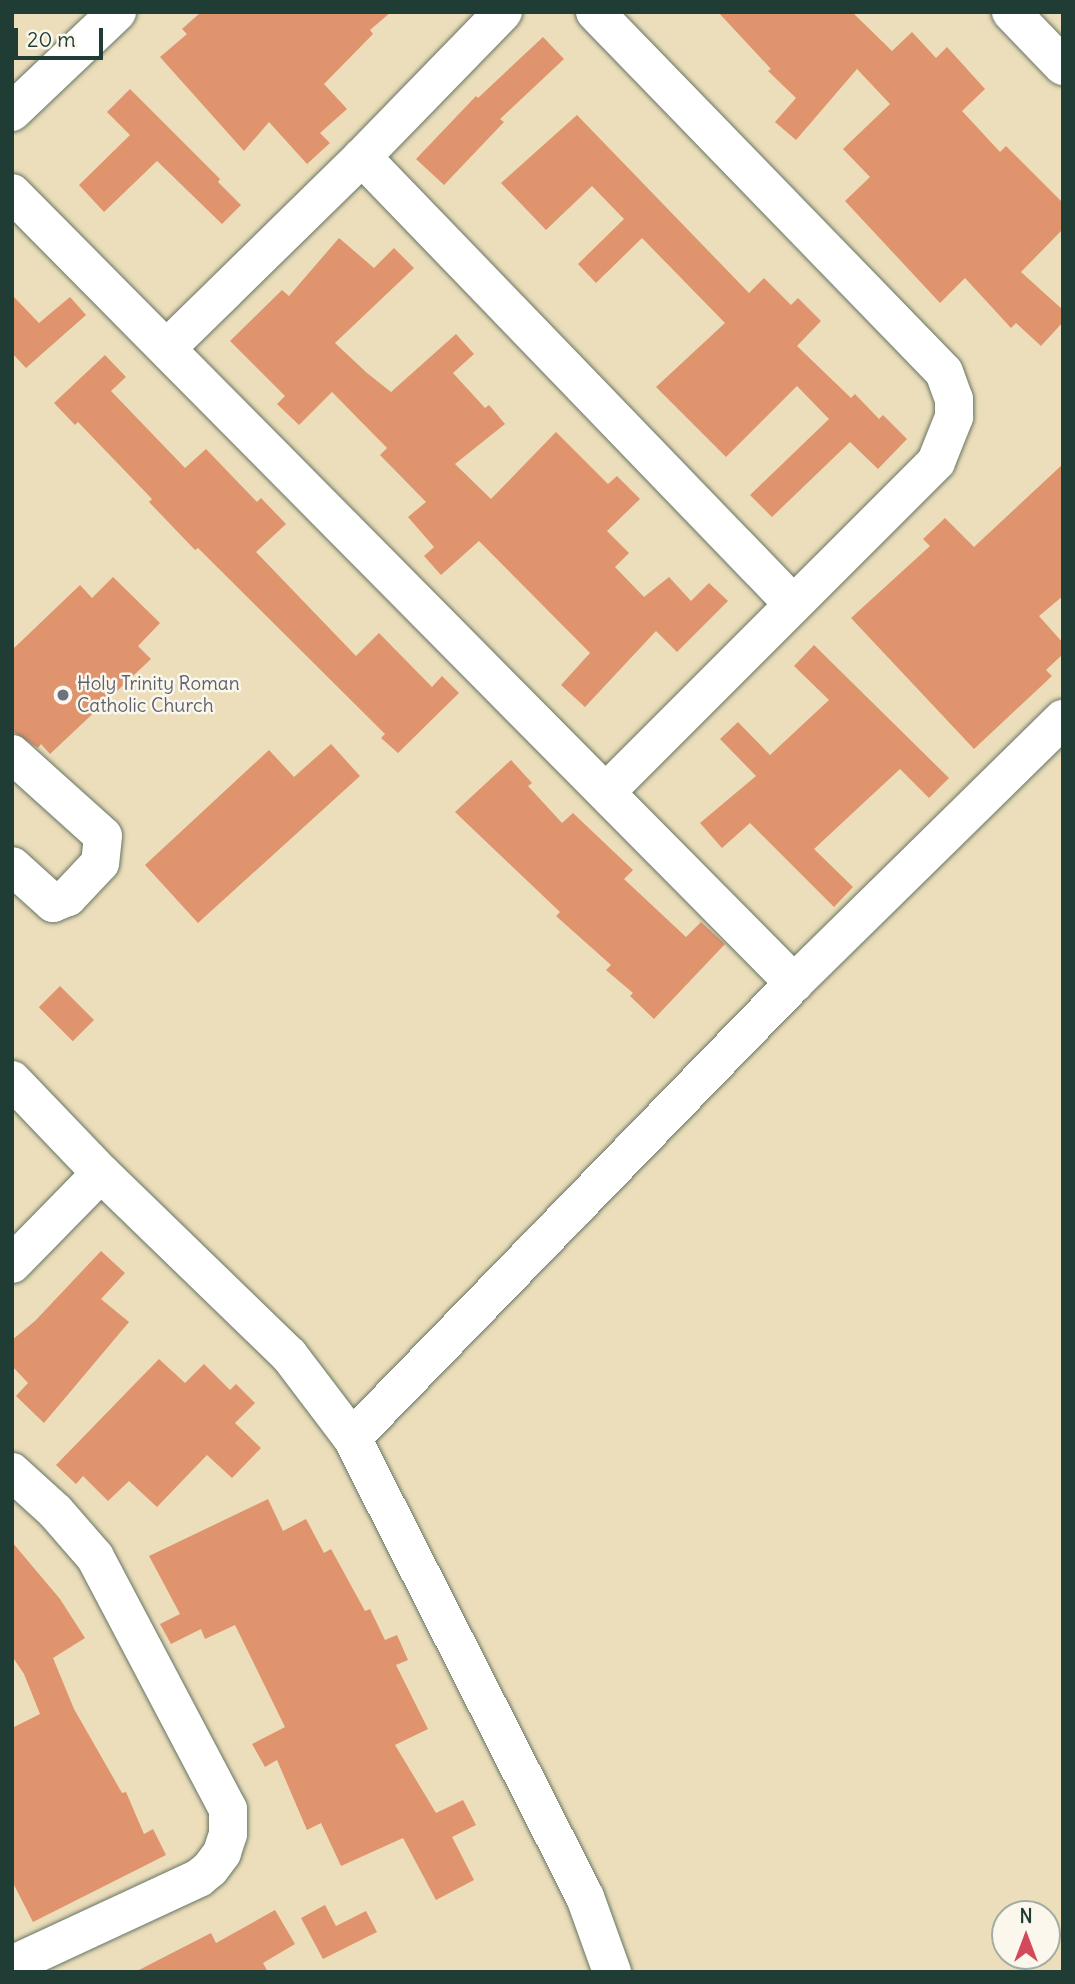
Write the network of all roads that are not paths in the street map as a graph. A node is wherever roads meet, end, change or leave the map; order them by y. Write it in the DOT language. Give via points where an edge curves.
graph roads {
  1 [pos="117,12"];
  2 [pos="503,12"];
  3 [pos="595,12"];
  4 [pos="1011,12"];
  5 [pos="1063,66"];
  6 [pos="12,112"];
  7 [pos="362,157"];
  8 [pos="12,193"];
  9 [pos="167,348"];
  10 [pos="793,604"];
  11 [pos="1063,719"];
  12 [pos="12,754"];
  13 [pos="606,792"];
  14 [pos="12,866"];
  15 [pos="794,983"];
  16 [pos="12,1080"];
  17 [pos="102,1173"];
  18 [pos="12,1265"];
  19 [pos="352,1438"];
  20 [pos="12,1472"];
  21 [pos="12,1965"];
  22 [pos="612,1972"];
  1 -- 6 [label="street"];
  2 -- 7 [label="street"];
  3 -- 10 [label="street" via="944,372 954,399 954,416 936,462"];
  4 -- 5 [label="street"];
  7 -- 9 [label="street"];
  7 -- 10 [label="street"];
  8 -- 9 [label="street"];
  9 -- 13 [label="street"];
  10 -- 13 [label="street"];
  11 -- 15 [label="street"];
  12 -- 14 [label="street" via="103,836 100,863 68,897 53,903"];
  13 -- 15 [label="street"];
  15 -- 19 [label="street"];
  16 -- 17 [label="street"];
  17 -- 18 [label="street"];
  17 -- 19 [label="street" via="289,1354"];
  19 -- 22 [label="street" via="585,1897"];
  20 -- 21 [label="street" via="55,1511 95,1558 228,1809 228,1834 222,1853 199,1878"];
}
